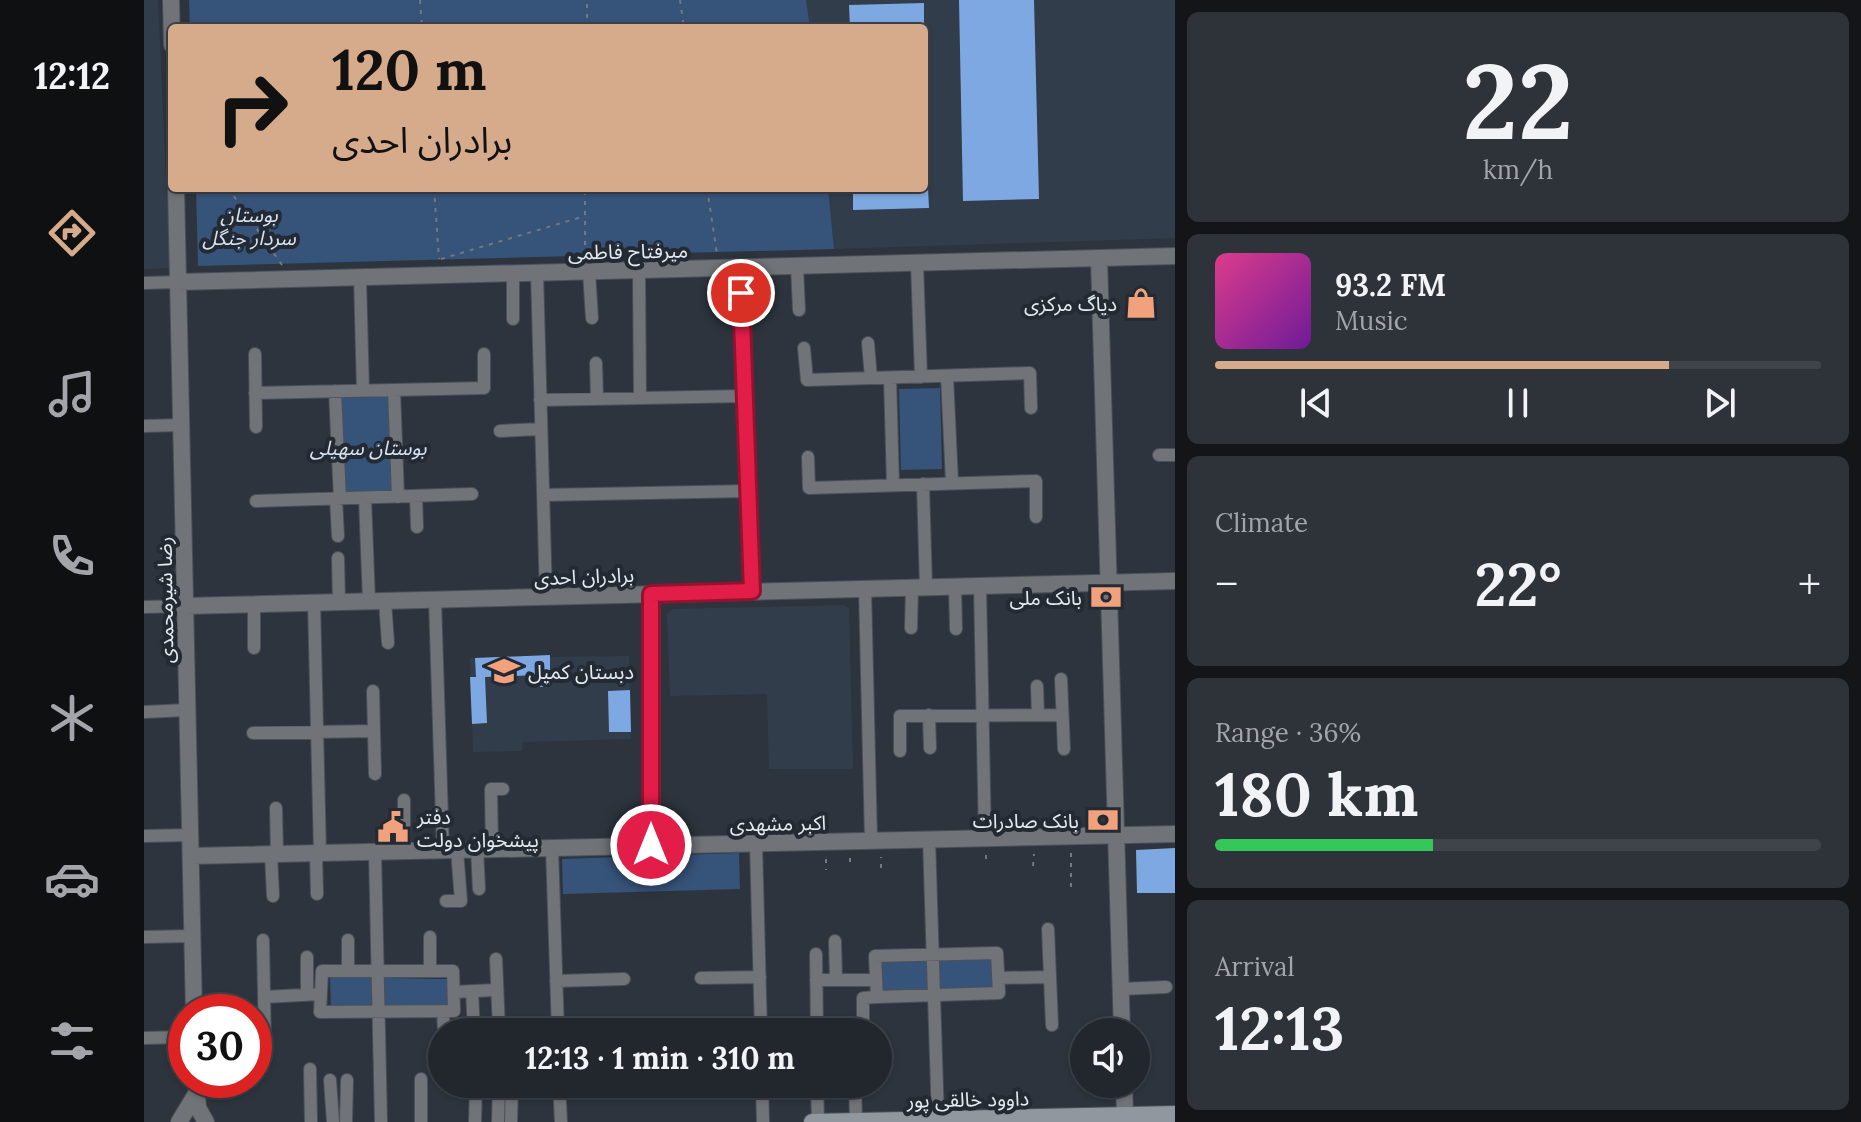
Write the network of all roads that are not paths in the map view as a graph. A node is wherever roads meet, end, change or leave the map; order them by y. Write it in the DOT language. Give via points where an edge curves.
graph roads {
  1 [pos="171,0"];
  2 [pos="172,24"];
  3 [pos="176,192"];
  4 [pos="1175,256"];
  5 [pos="1099,259"];
  6 [pos="917,263"];
  7 [pos="587,264"];
  8 [pos="797,266"];
  9 [pos="740,268"];
  10 [pos="639,270"];
  11 [pos="537,273"];
  12 [pos="513,274"];
  13 [pos="360,278"];
  14 [pos="178,282"];
  15 [pos="144,283"];
  16 [pos="799,310"];
  17 [pos="592,318"];
  18 [pos="513,319"];
  19 [pos="868,343"];
  20 [pos="804,348"];
  21 [pos="255,354"];
  22 [pos="484,354"];
  23 [pos="596,363"];
  24 [pos="947,376"];
  25 [pos="921,377"];
  26 [pos="871,378"];
  27 [pos="890,378"];
  28 [pos="394,390"];
  29 [pos="335,391"];
  30 [pos="363,391"];
  31 [pos="255,393"];
  32 [pos="745,396"];
  33 [pos="640,398"];
  34 [pos="597,399"];
  35 [pos="540,400"];
  36 [pos="1031,408"];
  37 [pos="181,425"];
  38 [pos="144,426"];
  39 [pos="256,427"];
  40 [pos="541,429"];
  41 [pos="500,431"];
  42 [pos="1159,455"];
  43 [pos="1175,455"];
  44 [pos="808,457"];
  45 [pos="952,482"];
  46 [pos="923,484"];
  47 [pos="893,485"];
  48 [pos="748,491"];
  49 [pos="472,494"];
  50 [pos="543,495"];
  51 [pos="416,496"];
  52 [pos="398,497"];
  53 [pos="365,498"];
  54 [pos="338,499"];
  55 [pos="256,501"];
  56 [pos="1036,517"];
  57 [pos="417,527"];
  58 [pos="338,536"];
  59 [pos="338,558"];
  60 [pos="1175,581"];
  61 [pos="1109,582"];
  62 [pos="955,586"];
  63 [pos="980,586"];
  64 [pos="919,587"];
  65 [pos="865,589"];
  66 [pos="752,591"];
  67 [pos="651,594"];
  68 [pos="546,597"];
  69 [pos="435,600"];
  70 [pos="377,601"];
  71 [pos="314,602"];
  72 [pos="339,602"];
  73 [pos="254,604"];
  74 [pos="185,606"];
  75 [pos="144,607"];
  76 [pos="911,628"];
  77 [pos="956,629"];
  78 [pos="388,643"];
  79 [pos="254,648"];
  80 [pos="1061,679"];
  81 [pos="1037,686"];
  82 [pos="373,691"];
  83 [pos="187,710"];
  84 [pos="144,712"];
  85 [pos="982,714"];
  86 [pos="929,715"];
  87 [pos="1038,715"];
  88 [pos="1062,715"];
  89 [pos="374,731"];
  90 [pos="253,733"];
  91 [pos="317,733"];
  92 [pos="930,748"];
  93 [pos="1064,749"];
  94 [pos="900,751"];
  95 [pos="375,774"];
  96 [pos="491,789"];
  97 [pos="404,800"];
  98 [pos="276,808"];
  99 [pos="1175,834"];
  100 [pos="190,835"];
  101 [pos="1116,835"];
  102 [pos="144,836"];
  103 [pos="985,838"];
  104 [pos="929,839"];
  105 [pos="871,840"];
  106 [pos="756,843"];
  107 [pos="651,845"];
  108 [pos="552,848"];
  109 [pos="485,849"];
  110 [pos="450,850"];
  111 [pos="404,851"];
  112 [pos="375,852"];
  113 [pos="318,853"];
  114 [pos="274,854"];
  115 [pos="191,856"];
  116 [pos="479,889"];
  117 [pos="317,894"];
  118 [pos="273,896"];
  119 [pos="446,901"];
  120 [pos="1048,929"];
  121 [pos="192,936"];
  122 [pos="144,937"];
  123 [pos="430,937"];
  124 [pos="263,940"];
  125 [pos="348,940"];
  126 [pos="835,941"];
  127 [pos="816,954"];
  128 [pos="933,955"];
  129 [pos="307,957"];
  130 [pos="496,959"];
  131 [pos="348,971"];
  132 [pos="377,971"];
  133 [pos="430,971"];
  134 [pos="760,977"];
  135 [pos="1050,977"];
  136 [pos="701,978"];
  137 [pos="998,978"];
  138 [pos="624,979"];
  139 [pos="816,980"];
  140 [pos="836,980"];
  141 [pos="876,980"];
  142 [pos="556,981"];
  143 [pos="1166,987"];
  144 [pos="1121,989"];
  145 [pos="495,990"];
  146 [pos="472,991"];
  147 [pos="454,992"];
  148 [pos="194,994"];
  149 [pos="264,994"];
  150 [pos="321,994"];
  151 [pos="307,995"];
  152 [pos="934,995"];
  153 [pos="272,997"];
  154 [pos="877,997"];
  155 [pos="443,1011"];
  156 [pos="378,1013"];
  157 [pos="443,1018"];
  158 [pos="473,1018"];
  159 [pos="498,1018"];
  160 [pos="557,1018"];
  161 [pos="761,1018"];
  162 [pos="817,1018"];
  163 [pos="863,1018"];
  164 [pos="1122,1018"];
  165 [pos="1052,1025"];
  166 [pos="168,1037"];
  167 [pos="144,1038"];
  168 [pos="310,1069"];
  169 [pos="421,1079"];
  170 [pos="330,1080"];
  171 [pos="347,1080"];
  172 [pos="191,1098"];
  173 [pos="199,1098"];
  174 [pos="476,1098"];
  175 [pos="499,1098"];
  176 [pos="512,1098"];
  177 [pos="560,1098"];
  178 [pos="762,1098"];
  179 [pos="817,1098"];
  180 [pos="855,1098"];
  181 [pos="1124,1098"];
  182 [pos="1175,1114"];
  183 [pos="1125,1119"];
  184 [pos="938,1120"];
  185 [pos="856,1121"];
  186 [pos="179,1122"];
  187 [pos="206,1122"];
  188 [pos="311,1122"];
  189 [pos="333,1122"];
  190 [pos="346,1122"];
  191 [pos="381,1122"];
  192 [pos="421,1122"];
  193 [pos="475,1122"];
  194 [pos="498,1122"];
  195 [pos="511,1122"];
  196 [pos="561,1122"];
  197 [pos="763,1122"];
  198 [pos="816,1122"];
  1 -- 2 [label="street"];
  3 -- 14 [label="street, رضا شیرمحمدی"];
  4 -- 5 [label="street, میرفتاح فاطمی"];
  5 -- 6 [label="street, میرفتاح فاطمی"];
  5 -- 61 [label="street"];
  6 -- 8 [label="street, میرفتاح فاطمی"];
  6 -- 25 [label="street"];
  7 -- 10 [label="street, میرفتاح فاطمی"];
  7 -- 11 [label="street, میرفتاح فاطمی"];
  7 -- 17 [label="street"];
  8 -- 9 [label="street, میرفتاح فاطمی"];
  8 -- 16 [label="street"];
  9 -- 10 [label="street, میرفتاح فاطمی"];
  9 -- 32 [label="street"];
  10 -- 33 [label="street"];
  11 -- 12 [label="street, میرفتاح فاطمی"];
  11 -- 35 [label="street"];
  12 -- 13 [label="street, میرفتاح فاطمی" via="440,268"];
  12 -- 18 [label="street"];
  13 -- 14 [label="street, میرفتاح فاطمی"];
  13 -- 30 [label="street"];
  14 -- 15 [label="street"];
  14 -- 37 [label="street, رضا شیرمحمدی"];
  19 -- 26 [label="street"];
  20 -- 26 [label="street" via="807,380"];
  21 -- 31 [label="street"];
  22 -- 28 [label="street" via="484,388"];
  23 -- 34 [label="street"];
  24 -- 25 [label="street"];
  24 -- 36 [label="street" via="1030,373"];
  24 -- 45 [label="street"];
  25 -- 27 [label="street"];
  26 -- 27 [label="street"];
  27 -- 47 [label="street"];
  28 -- 30 [label="street"];
  28 -- 52 [label="street"];
  29 -- 30 [label="street"];
  29 -- 31 [label="street"];
  29 -- 54 [label="street"];
  31 -- 39 [label="street"];
  32 -- 33 [label="street"];
  32 -- 48 [label="street"];
  33 -- 34 [label="street"];
  34 -- 35 [label="street"];
  35 -- 40 [label="street"];
  37 -- 38 [label="street"];
  37 -- 74 [label="street, رضا شیرمحمدی"];
  40 -- 41 [label="street"];
  40 -- 50 [label="street"];
  42 -- 43 [label="street"];
  44 -- 47 [label="street" via="809,488"];
  45 -- 46 [label="street"];
  45 -- 56 [label="street" via="1036,481"];
  46 -- 47 [label="street"];
  46 -- 64 [label="street"];
  48 -- 50 [label="street"];
  48 -- 66 [label="street"];
  49 -- 51 [label="street"];
  50 -- 68 [label="street"];
  51 -- 52 [label="street"];
  51 -- 57 [label="street"];
  52 -- 53 [label="street"];
  53 -- 54 [label="street"];
  53 -- 70 [label="street"];
  54 -- 55 [label="street"];
  54 -- 58 [label="street"];
  59 -- 72 [label="street"];
  60 -- 61 [label="street, برادران احدی"];
  61 -- 63 [label="street, برادران احدی"];
  61 -- 101 [label="street"];
  62 -- 63 [label="street, برادران احدی"];
  62 -- 64 [label="street, برادران احدی"];
  62 -- 77 [label="street"];
  63 -- 85 [label="street"];
  64 -- 65 [label="street, برادران احدی"];
  64 -- 76 [label="street"];
  65 -- 66 [label="street, برادران احدی"];
  65 -- 105 [label="street"];
  66 -- 67 [label="street, برادران احدی"];
  67 -- 68 [label="street, برادران احدی"];
  67 -- 107 [label="street"];
  68 -- 69 [label="street, برادران احدی"];
  69 -- 70 [label="street, برادران احدی"];
  69 -- 110 [label="street"];
  70 -- 72 [label="street, برادران احدی"];
  70 -- 78 [label="street"];
  71 -- 72 [label="street, برادران احدی"];
  71 -- 73 [label="street, برادران احدی"];
  71 -- 91 [label="street"];
  73 -- 74 [label="street, برادران احدی"];
  73 -- 79 [label="street"];
  74 -- 75 [label="street"];
  74 -- 83 [label="street, رضا شیرمحمدی"];
  80 -- 88 [label="street"];
  81 -- 87 [label="street"];
  82 -- 89 [label="street"];
  83 -- 84 [label="street"];
  83 -- 100 [label="street, رضا شیرمحمدی"];
  85 -- 86 [label="street"];
  85 -- 87 [label="street"];
  85 -- 103 [label="street"];
  86 -- 92 [label="street"];
  86 -- 94 [label="street" via="900,716"];
  87 -- 88 [label="street"];
  88 -- 93 [label="street"];
  89 -- 91 [label="street"];
  89 -- 95 [label="street"];
  90 -- 91 [label="street"];
  91 -- 113 [label="street"];
  96 -- 109 [label="street"];
  97 -- 111 [label="street"];
  98 -- 114 [label="street"];
  99 -- 101 [label="street, اکبر مشهدی"];
  100 -- 102 [label="street"];
  100 -- 115 [label="street, رضا شیرمحمدی"];
  101 -- 103 [label="street, اکبر مشهدی"];
  101 -- 144 [label="street"];
  103 -- 104 [label="street, اکبر مشهدی"];
  104 -- 105 [label="street, اکبر مشهدی"];
  104 -- 128 [label="street"];
  105 -- 106 [label="street, اکبر مشهدی"];
  106 -- 107 [label="street, اکبر مشهدی"];
  106 -- 134 [label="street"];
  107 -- 108 [label="street, اکبر مشهدی"];
  108 -- 109 [label="street, اکبر مشهدی"];
  108 -- 142 [label="street"];
  109 -- 110 [label="street, اکبر مشهدی"];
  109 -- 116 [label="street"];
  110 -- 111 [label="street, اکبر مشهدی"];
  110 -- 119 [label="street" via="461,901"];
  111 -- 112 [label="street, اکبر مشهدی"];
  112 -- 113 [label="street, اکبر مشهدی"];
  112 -- 132 [label="street"];
  113 -- 114 [label="street, اکبر مشهدی"];
  113 -- 117 [label="street"];
  114 -- 115 [label="street, اکبر مشهدی"];
  114 -- 118 [label="street"];
  115 -- 121 [label="street, رضا شیرمحمدی"];
  120 -- 135 [label="street"];
  121 -- 122 [label="street"];
  121 -- 148 [label="street, رضا شیرمحمدی"];
  123 -- 133 [label="street"];
  124 -- 149 [label="street"];
  125 -- 131 [label="street"];
  126 -- 140 [label="street"];
  127 -- 139 [label="street"];
  128 -- 137 [label="street" via="997,953"];
  128 -- 141 [label="street" via="875,956"];
  128 -- 152 [label="street"];
  129 -- 151 [label="street"];
  130 -- 145 [label="street"];
  131 -- 132 [label="street"];
  131 -- 150 [label="street" via="322,971"];
  132 -- 133 [label="street"];
  132 -- 156 [label="street"];
  133 -- 147 [label="street" via="453,971"];
  134 -- 136 [label="street"];
  134 -- 161 [label="street"];
  135 -- 137 [label="street"];
  135 -- 165 [label="street"];
  137 -- 152 [label="street" via="999,993"];
  138 -- 142 [label="street"];
  139 -- 140 [label="street"];
  139 -- 162 [label="street"];
  140 -- 141 [label="street"];
  141 -- 154 [label="street"];
  142 -- 160 [label="street"];
  143 -- 144 [label="street"];
  144 -- 164 [label="street"];
  145 -- 146 [label="street"];
  145 -- 159 [label="street"];
  146 -- 147 [label="street"];
  146 -- 158 [label="street"];
  147 -- 155 [label="street" via="454,1011"];
  150 -- 151 [label="street"];
  150 -- 156 [label="street" via="320,1012"];
  151 -- 153 [label="street"];
  152 -- 154 [label="street"];
  152 -- 184 [label="street"];
  154 -- 163 [label="street" via="863,998"];
  155 -- 156 [label="street"];
  155 -- 157 [label="street"];
  156 -- 191 [label="street"];
  166 -- 167 [label="street"];
  168 -- 188 [label="street"];
  169 -- 192 [label="street"];
  170 -- 189 [label="street"];
  171 -- 190 [label="street"];
  172 -- 186 [label="street"];
  173 -- 187 [label="street"];
  174 -- 193 [label="street"];
  175 -- 194 [label="street"];
  176 -- 195 [label="street"];
  177 -- 196 [label="street"];
  178 -- 197 [label="street"];
  179 -- 198 [label="street"];
  180 -- 185 [label="street"];
  181 -- 183 [label="street"];
  182 -- 183 [label="main road, داوود خالقی پور"];
  183 -- 184 [label="main road, داوود خالقی پور"];
  184 -- 185 [label="main road, داوود خالقی پور"];
  185 -- 198 [label="main road, داوود خالقی پور"];
}
